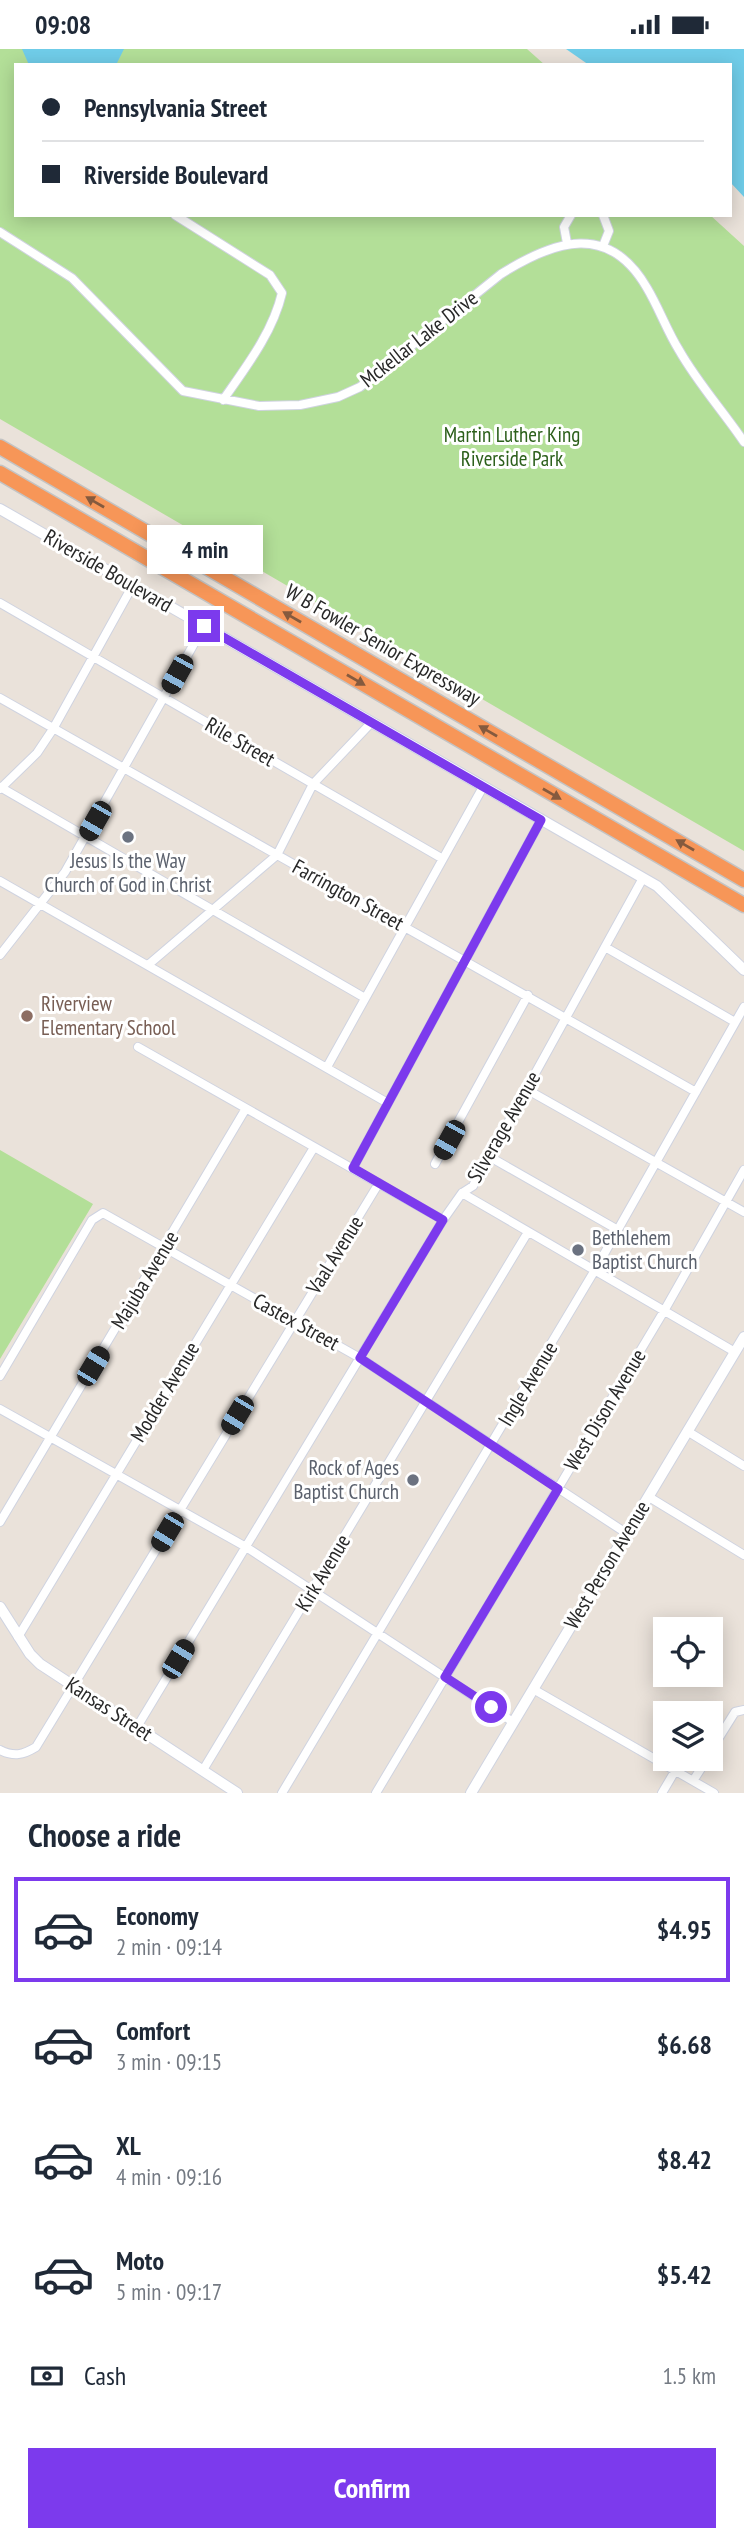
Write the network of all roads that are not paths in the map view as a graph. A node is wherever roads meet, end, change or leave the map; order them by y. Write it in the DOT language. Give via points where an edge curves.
graph roads {
  1 [pos="178,217"];
  2 [pos="570,217"];
  3 [pos="604,217"];
  4 [pos="0,232"];
  5 [pos="567,243"];
  6 [pos="603,246"];
  7 [pos="223,400"];
  8 [pos="744,442"];
  9 [pos="0,447"];
  10 [pos="0,473"];
  11 [pos="0,509"];
  12 [pos="133,585"];
  13 [pos="0,603"];
  14 [pos="204,626"];
  15 [pos="93,657"];
  16 [pos="0,698"];
  17 [pos="164,698"];
  18 [pos="371,723"];
  19 [pos="53,729"];
  20 [pos="124,771"];
  21 [pos="313,784"];
  22 [pos="483,787"];
  23 [pos="0,788"];
  24 [pos="541,820"];
  25 [pos="86,836"];
  26 [pos="277,855"];
  27 [pos="443,859"];
  28 [pos="643,878"];
  29 [pos="744,880"];
  30 [pos="0,881"];
  31 [pos="41,903"];
  32 [pos="744,905"];
  33 [pos="213,910"];
  34 [pos="405,927"];
  35 [pos="605,947"];
  36 [pos="0,955"];
  37 [pos="465,960"];
  38 [pos="148,965"];
  39 [pos="744,970"];
  40 [pos="528,995"];
  41 [pos="365,998"];
  42 [pos="744,1007"];
  43 [pos="566,1017"];
  44 [pos="735,1022"];
  45 [pos="138,1047"];
  46 [pos="327,1067"];
  47 [pos="526,1089"];
  48 [pos="696,1092"];
  49 [pos="386,1102"];
  50 [pos="245,1110"];
  51 [pos="313,1149"];
  52 [pos="490,1157"];
  53 [pos="656,1163"];
  54 [pos="435,1164"];
  55 [pos="353,1168"];
  56 [pos="744,1170"];
  57 [pos="379,1183"];
  58 [pos="462,1193"];
  59 [pos="726,1201"];
  60 [pos="744,1212"];
  61 [pos="443,1220"];
  62 [pos="618,1230"];
  63 [pos="528,1232"];
  64 [pos="164,1248"];
  65 [pos="595,1270"];
  66 [pos="229,1285"];
  67 [pos="664,1311"];
  68 [pos="294,1321"];
  69 [pos="744,1337"];
  70 [pos="736,1352"];
  71 [pos="360,1358"];
  72 [pos="0,1376"];
  73 [pos="427,1400"];
  74 [pos="0,1409"];
  75 [pos="687,1431"];
  76 [pos="51,1437"];
  77 [pos="492,1444"];
  78 [pos="744,1467"];
  79 [pos="116,1473"];
  80 [pos="558,1489"];
  81 [pos="649,1497"];
  82 [pos="181,1509"];
  83 [pos="0,1522"];
  84 [pos="626,1533"];
  85 [pos="246,1547"];
  86 [pos="744,1555"];
  87 [pos="313,1590"];
  88 [pos="0,1607"];
  89 [pos="379,1633"];
  90 [pos="18,1637"];
  91 [pos="445,1677"];
  92 [pos="74,1686"];
  93 [pos="533,1689"];
  94 [pos="744,1710"];
  95 [pos="513,1722"];
  96 [pos="137,1727"];
  97 [pos="723,1731"];
  98 [pos="0,1750"];
  99 [pos="653,1757"];
  100 [pos="203,1770"];
  101 [pos="674,1771"];
  102 [pos="677,1771"];
  103 [pos="699,1771"];
  104 [pos="693,1781"];
  105 [pos="237,1793"];
  106 [pos="282,1793"];
  107 [pos="376,1793"];
  108 [pos="471,1793"];
  109 [pos="662,1793"];
  110 [pos="714,1793"];
  1 -- 7 [label="street" via="270,275 282,292 259,347"];
  2 -- 5 [label="street" via="564,227"];
  3 -- 6 [label="street" via="609,230"];
  4 -- 7 [label="street, Mckellar Lake Drive" via="72,278 183,391"];
  5 -- 6 [label="street, Mckellar Lake Drive"];
  5 -- 7 [label="street, Mckellar Lake Drive" via="526,258 501,274 359,387 338,397 300,405 259,406"];
  6 -- 8 [label="street" via="633,267 678,350"];
  29 -- 9 [label="highway, W B Fowler Senior Expressway, one-way"];
  10 -- 32 [label="highway, W B Fowler Senior Expressway, one-way"];
  11 -- 12 [label="street, Riverside Boulevard"];
  12 -- 14 [label="street, Riverside Boulevard"];
  12 -- 15 [label="street"];
  13 -- 15 [label="street, Rile Street"];
  14 -- 17 [label="street"];
  14 -- 18 [label="street, Riverside Boulevard"];
  15 -- 17 [label="street, Rile Street"];
  15 -- 19 [label="street"];
  16 -- 19 [label="street, Farrington Street"];
  17 -- 20 [label="street"];
  17 -- 21 [label="street, Rile Street"];
  18 -- 21 [label="street"];
  18 -- 22 [label="street, Riverside Boulevard"];
  19 -- 20 [label="street, Farrington Street"];
  19 -- 23 [label="street" via="37,753"];
  20 -- 25 [label="street"];
  20 -- 26 [label="street, Farrington Street"];
  21 -- 26 [label="street"];
  21 -- 27 [label="street, Rile Street"];
  22 -- 24 [label="street, Riverside Boulevard"];
  22 -- 27 [label="street"];
  23 -- 25 [label="street"];
  24 -- 28 [label="street, Riverside Boulevard"];
  24 -- 37 [label="street"];
  25 -- 31 [label="street"];
  25 -- 33 [label="street"];
  26 -- 33 [label="street"];
  26 -- 34 [label="street, Farrington Street"];
  27 -- 34 [label="street"];
  28 -- 35 [label="street, Silverage Avenue"];
  28 -- 39 [label="street, Riverside Boulevard" via="672,899"];
  30 -- 31 [label="street"];
  31 -- 36 [label="street"];
  31 -- 38 [label="street"];
  33 -- 38 [label="street"];
  33 -- 41 [label="street"];
  34 -- 37 [label="street, Farrington Street"];
  34 -- 41 [label="street"];
  35 -- 43 [label="street, Silverage Avenue"];
  35 -- 44 [label="street"];
  37 -- 40 [label="street, Farrington Street"];
  37 -- 49 [label="street"];
  38 -- 46 [label="street"];
  40 -- 43 [label="street, Farrington Street"];
  40 -- 54 [label="street"];
  41 -- 46 [label="street"];
  42 -- 44 [label="street, Ingle Avenue"];
  43 -- 47 [label="street, Silverage Avenue"];
  43 -- 48 [label="street, Farrington Street"];
  44 -- 48 [label="street, Ingle Avenue"];
  45 -- 50 [label="street"];
  46 -- 49 [label="street"];
  47 -- 52 [label="street, Silverage Avenue"];
  47 -- 53 [label="street"];
  48 -- 53 [label="street, Ingle Avenue"];
  49 -- 55 [label="street"];
  50 -- 51 [label="street"];
  50 -- 64 [label="street, Majuba Avenue"];
  51 -- 55 [label="street"];
  51 -- 66 [label="street, Modder Avenue"];
  52 -- 58 [label="street, Silverage Avenue" via="473,1186"];
  52 -- 62 [label="street"];
  53 -- 59 [label="street"];
  53 -- 62 [label="street, Ingle Avenue"];
  55 -- 57 [label="street"];
  56 -- 59 [label="street, West Dison Avenue"];
  57 -- 61 [label="street"];
  57 -- 68 [label="street, Vaal Avenue"];
  58 -- 61 [label="street, Silverage Avenue"];
  58 -- 63 [label="street"];
  59 -- 60 [label="street"];
  59 -- 67 [label="street, West Dison Avenue"];
  61 -- 71 [label="street, Silverage Avenue"];
  62 -- 65 [label="street, Ingle Avenue"];
  63 -- 65 [label="street"];
  63 -- 73 [label="street, Kirk Avenue"];
  64 -- 66 [label="street, Castex Street"];
  64 -- 72 [label="street, Castex Street" via="100,1213"];
  64 -- 76 [label="street, Majuba Avenue"];
  65 -- 67 [label="street"];
  65 -- 77 [label="street, Ingle Avenue"];
  66 -- 68 [label="street, Castex Street"];
  66 -- 79 [label="street, Modder Avenue"];
  67 -- 70 [label="street"];
  67 -- 80 [label="street, West Dison Avenue"];
  68 -- 71 [label="street, Castex Street"];
  68 -- 82 [label="street, Vaal Avenue"];
  69 -- 70 [label="street, West Person Avenue"];
  70 -- 75 [label="street, West Person Avenue"];
  71 -- 73 [label="street, Castex Street"];
  71 -- 85 [label="street, Silverage Avenue"];
  73 -- 77 [label="street, Castex Street"];
  73 -- 87 [label="street, Kirk Avenue"];
  74 -- 76 [label="street"];
  75 -- 78 [label="street"];
  75 -- 81 [label="street, West Person Avenue"];
  76 -- 79 [label="street"];
  76 -- 83 [label="street, Majuba Avenue"];
  77 -- 80 [label="street, Castex Street"];
  77 -- 89 [label="street, Ingle Avenue"];
  79 -- 82 [label="street"];
  79 -- 90 [label="street, Modder Avenue"];
  80 -- 84 [label="street, Castex Street"];
  80 -- 91 [label="street, West Dison Avenue"];
  81 -- 84 [label="street, West Person Avenue"];
  81 -- 86 [label="street"];
  82 -- 85 [label="street"];
  82 -- 92 [label="street, Vaal Avenue"];
  84 -- 93 [label="street, West Person Avenue"];
  85 -- 87 [label="street"];
  85 -- 96 [label="street, Silverage Avenue"];
  87 -- 89 [label="street"];
  87 -- 100 [label="street, Kirk Avenue"];
  88 -- 90 [label="street, Kansas Street"];
  89 -- 91 [label="street"];
  89 -- 106 [label="street, Ingle Avenue"];
  90 -- 92 [label="street, Kansas Street" via="40,1664"];
  91 -- 95 [label="street"];
  91 -- 107 [label="street, West Dison Avenue"];
  92 -- 96 [label="street, Kansas Street"];
  92 -- 98 [label="street, Vaal Avenue" via="36,1747 24,1755"];
  93 -- 95 [label="street, West Person Avenue"];
  93 -- 99 [label="street"];
  94 -- 97 [label="street" via="735,1712"];
  95 -- 108 [label="street, West Person Avenue"];
  96 -- 100 [label="street, Kansas Street"];
  100 -- 105 [label="street, Kansas Street"];
  101 -- 109 [label="street"];
  102 -- 104 [label="street"];
  103 -- 104 [label="street"];
  104 -- 110 [label="street"];
}
